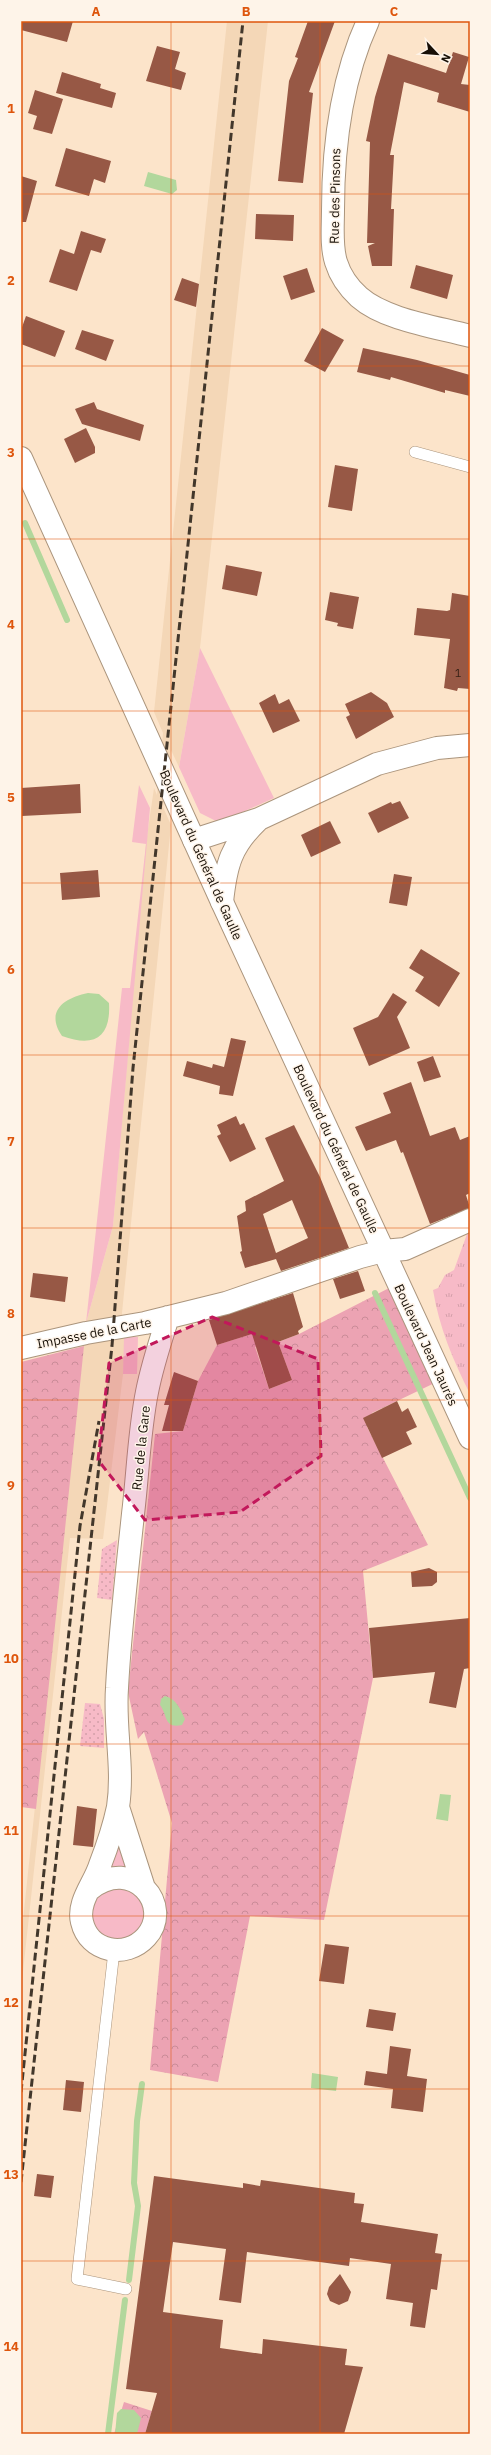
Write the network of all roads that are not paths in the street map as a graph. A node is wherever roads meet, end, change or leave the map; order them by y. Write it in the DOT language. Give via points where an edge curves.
graph roads {
  1 [pos="368,21"];
  2 [pos="470,336"];
  3 [pos="415,452"];
  4 [pos="21,458"];
  5 [pos="470,467"];
  6 [pos="470,745"];
  7 [pos="259,819"];
  8 [pos="194,840"];
  9 [pos="222,902"];
  10 [pos="470,1220"];
  11 [pos="383,1251"];
  12 [pos="168,1317"];
  13 [pos="21,1348"];
  14 [pos="470,1438"];
  15 [pos="118,1807"];
  16 [pos="144,1888"];
  17 [pos="90,1889"];
  18 [pos="114,1951"];
  19 [pos="126,2289"];
  1 -- 2 [label="street, Rue des Pinsons" via="346,89 336,142 333,242 336,260 349,286 370,305"];
  3 -- 5 [label="lane"];
  4 -- 8 [label="street, Boulevard du Général de Gaulle"];
  6 -- 7 [label="street" via="437,748 377,764"];
  7 -- 8 [label="street"];
  7 -- 9 [label="street" via="242,836 233,850 227,864"];
  8 -- 9 [label="street, Boulevard du Général de Gaulle"];
  9 -- 11 [label="street, Boulevard du Général de Gaulle"];
  10 -- 11 [label="street" via="405,1249"];
  11 -- 12 [label="street" via="226,1303"];
  11 -- 14 [label="street, Boulevard Jean Jaurès"];
  12 -- 13 [label="street, Impasse de la Carte"];
  12 -- 15 [label="street, Rue de la Gare" via="146,1394 132,1531 117,1688 121,1751"];
  15 -- 16 [label="street, Rue de la Gare"];
  15 -- 17 [label="street, Rue de la Gare" via="100,1866"];
  16 -- 17 [label="street" via="123,1877 111,1877"];
  16 -- 18 [label="street, Rue de la Gare" via="152,1899 154,1911 153,1924 148,1935 139,1944 127,1950"];
  17 -- 18 [label="street, Rue de la Gare" via="81,1910 86,1932 93,1942"];
  18 -- 19 [label="lane" via="76,2279"];
}
